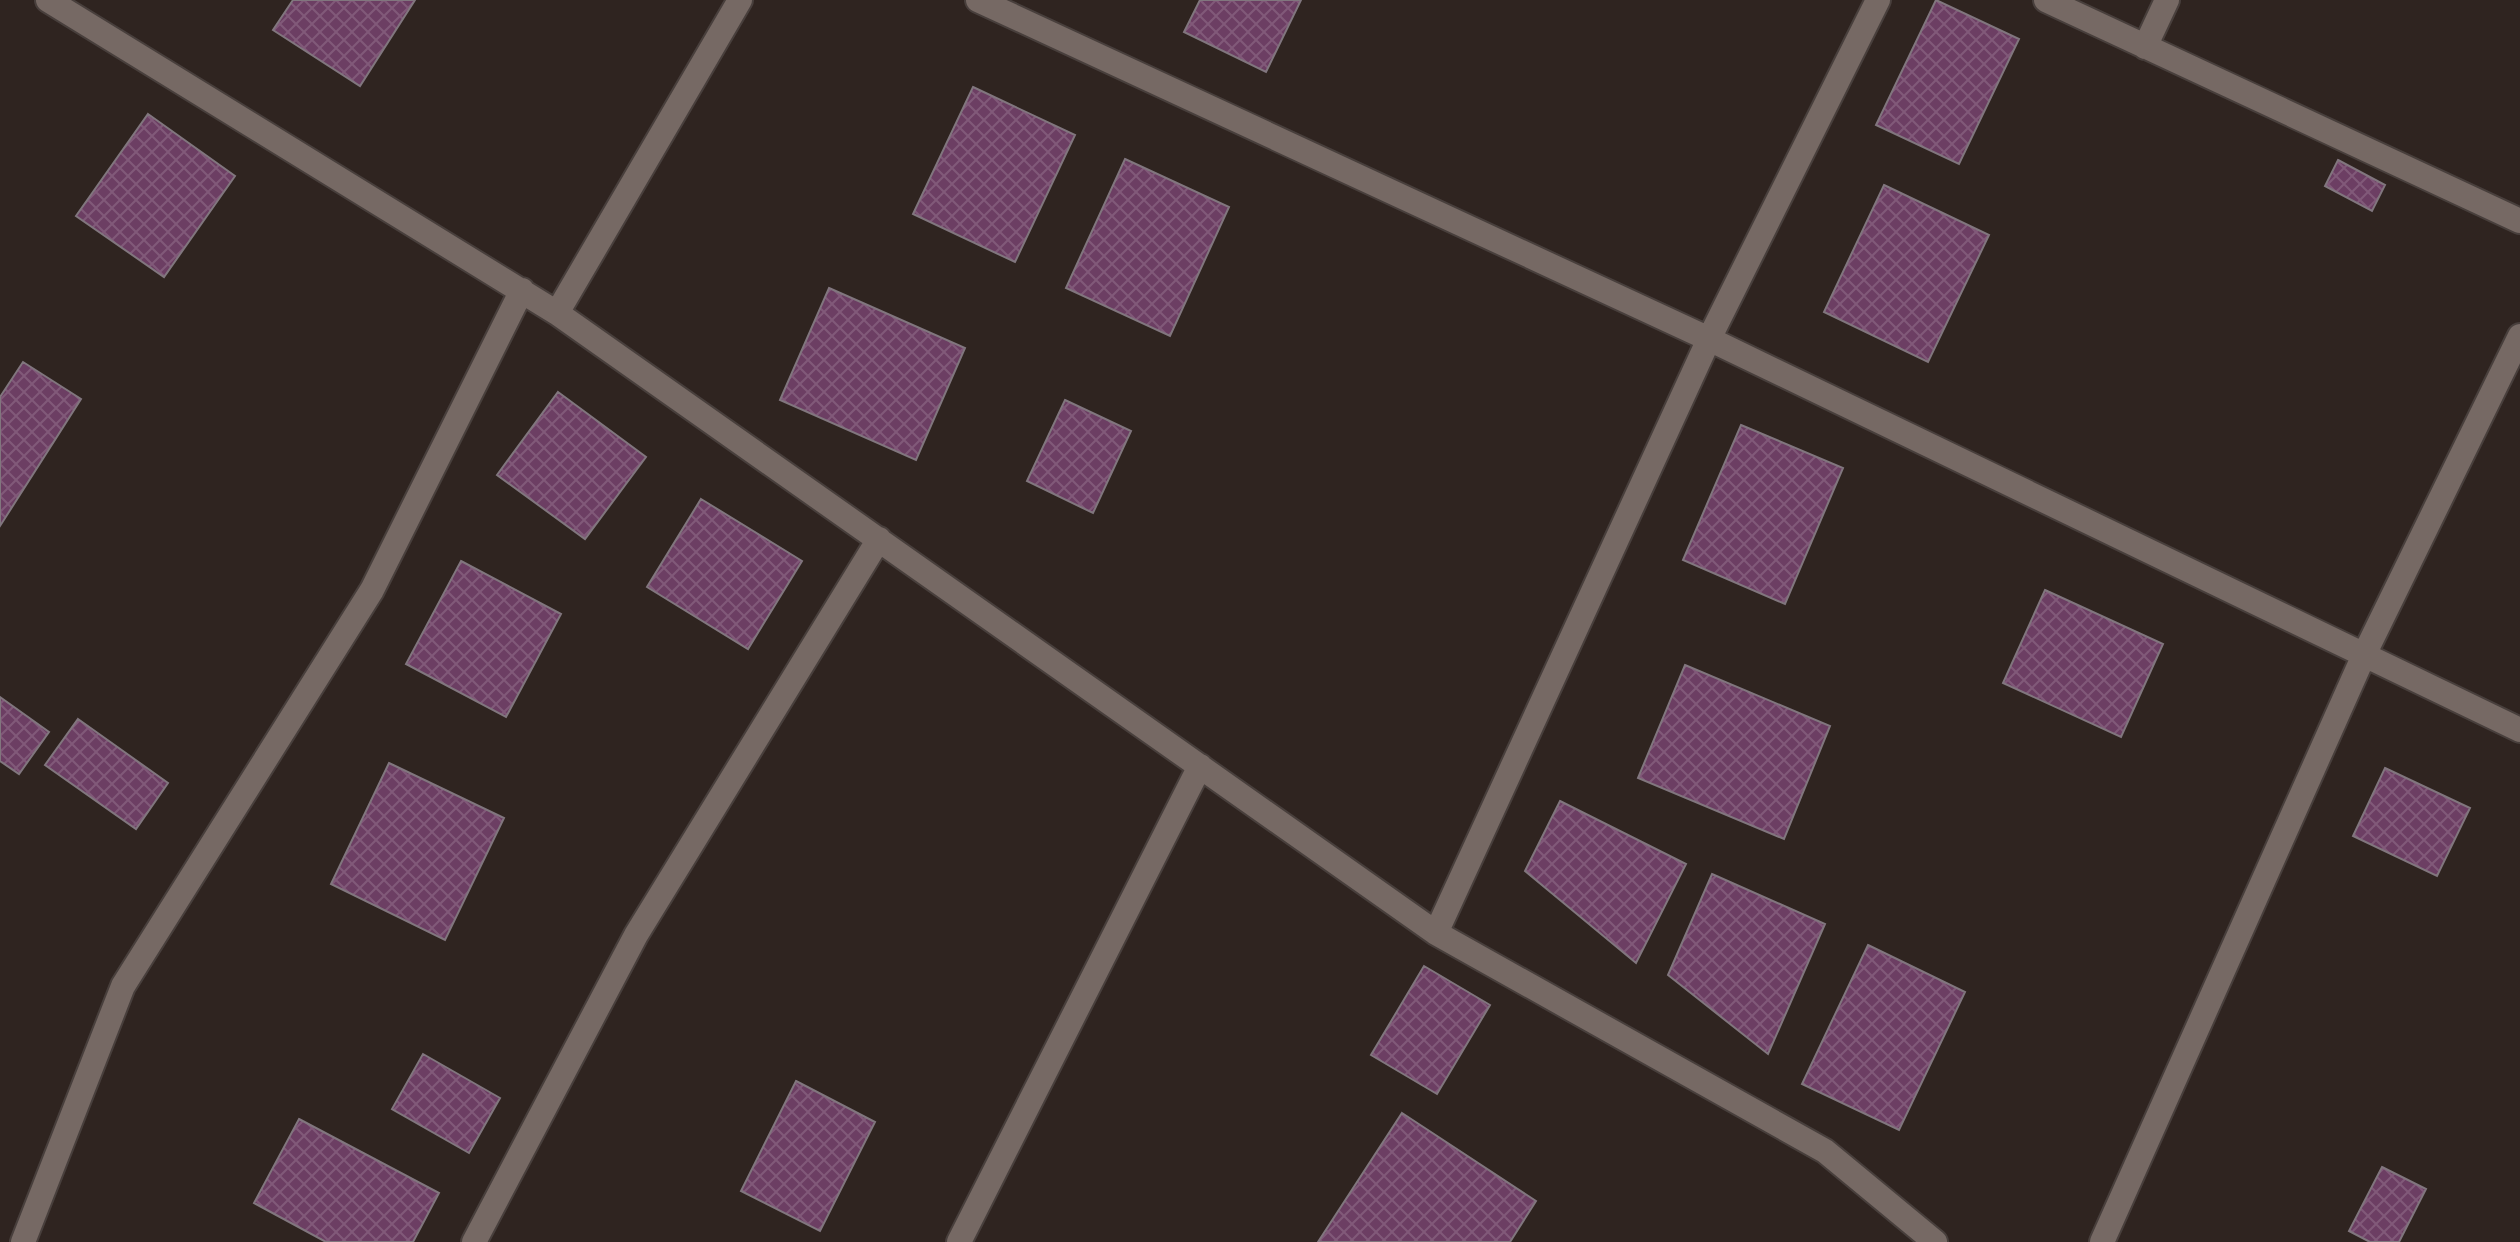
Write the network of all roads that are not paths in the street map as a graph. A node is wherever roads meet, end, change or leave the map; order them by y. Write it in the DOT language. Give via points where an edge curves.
graph roads {
  1 [pos="48,0"];
  2 [pos="740,0"];
  3 [pos="978,0"];
  4 [pos="1878,0"];
  5 [pos="2046,0"];
  6 [pos="2167,0"];
  7 [pos="2145,47"];
  8 [pos="2520,221"];
  9 [pos="522,290"];
  10 [pos="557,313"];
  11 [pos="2520,336"];
  12 [pos="1709,339"];
  13 [pos="879,539"];
  14 [pos="2364,655"];
  15 [pos="2520,730"];
  16 [pos="1200,766"];
  17 [pos="1436,933"];
  18 [pos="23,1242"];
  19 [pos="474,1242"];
  20 [pos="959,1242"];
  21 [pos="1935,1242"];
  22 [pos="2102,1242"];
  1 -- 9 [label="street"];
  2 -- 10 [label="street"];
  3 -- 12 [label="street"];
  4 -- 12 [label="street"];
  5 -- 7 [label="street"];
  6 -- 7 [label="street"];
  7 -- 8 [label="street"];
  9 -- 10 [label="street"];
  9 -- 18 [label="street" via="372,590 123,986"];
  10 -- 13 [label="street"];
  11 -- 14 [label="street"];
  12 -- 14 [label="street"];
  12 -- 17 [label="street"];
  13 -- 16 [label="street"];
  13 -- 19 [label="street" via="636,935"];
  14 -- 15 [label="street"];
  14 -- 22 [label="street"];
  16 -- 17 [label="street"];
  16 -- 20 [label="street"];
  17 -- 21 [label="street" via="1825,1151"];
}
